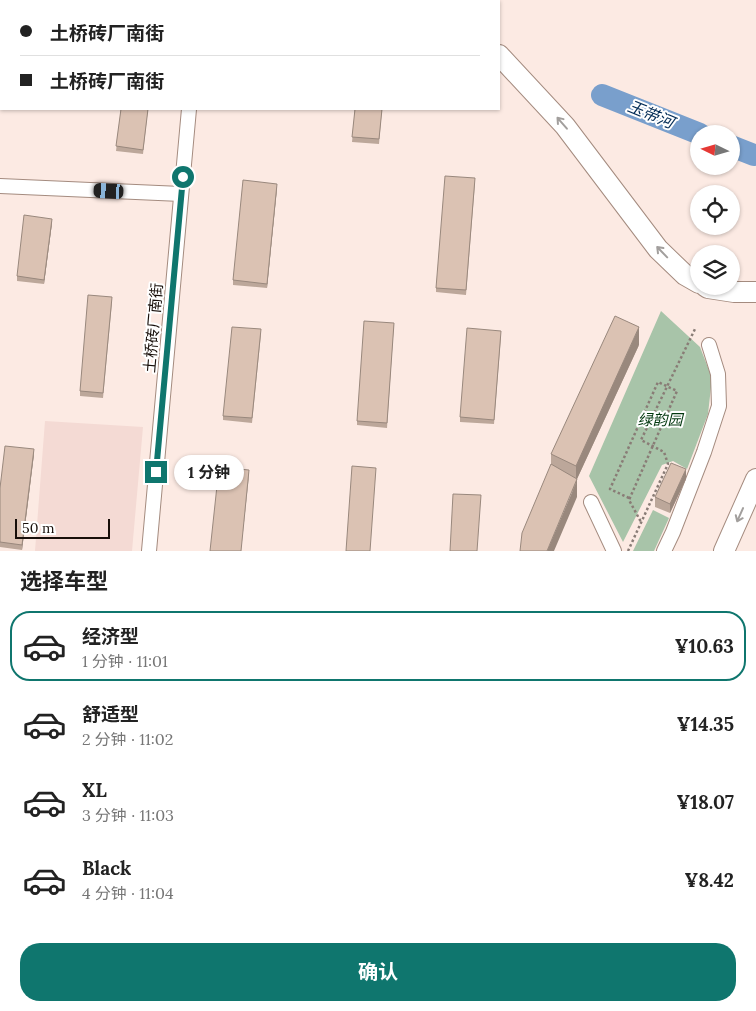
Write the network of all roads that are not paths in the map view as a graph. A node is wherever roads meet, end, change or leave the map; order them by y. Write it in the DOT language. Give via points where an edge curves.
graph roads {
  1 [pos="500,56"];
  2 [pos="188,110"];
  3 [pos="0,186"];
  4 [pos="181,194"];
  5 [pos="690,278"];
  6 [pos="740,292"];
  7 [pos="756,292"];
  8 [pos="709,345"];
  9 [pos="756,479"];
  10 [pos="591,502"];
  11 [pos="149,551"];
  12 [pos="614,551"];
  13 [pos="664,551"];
  14 [pos="724,551"];
  5 -- 1 [label="highway, one-way" via="658,249 565,126"];
  2 -- 4 [label="street, 土桥砖厂南街"];
  3 -- 4 [label="street"];
  4 -- 11 [label="street, 土桥砖厂南街"];
  6 -- 7 [label="highway"];
  8 -- 13 [label="street" via="718,374 719,406"];
  9 -- 14 [label="highway, one-way"];
  10 -- 12 [label="street"];
}
